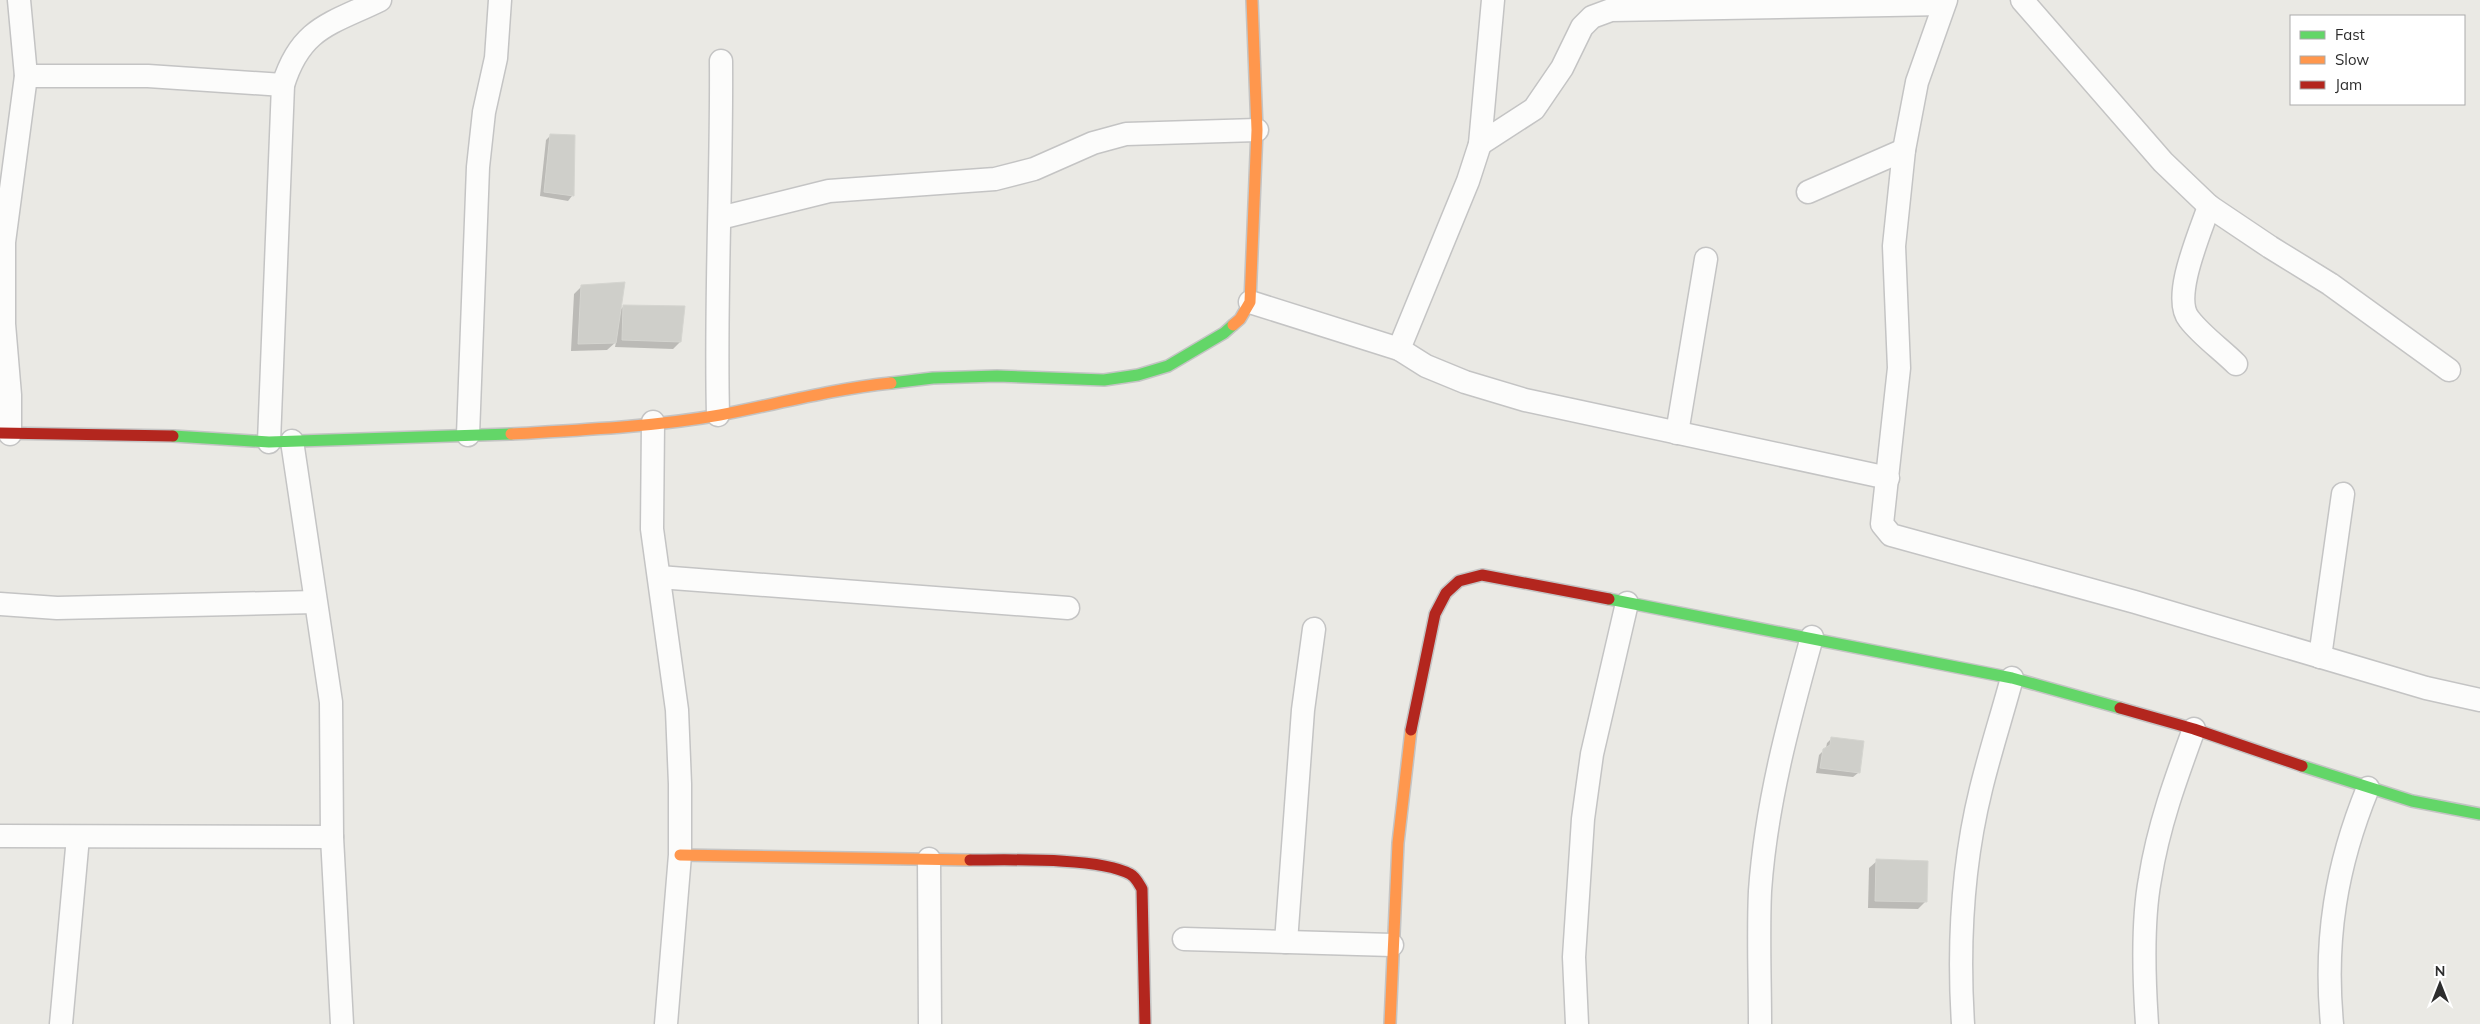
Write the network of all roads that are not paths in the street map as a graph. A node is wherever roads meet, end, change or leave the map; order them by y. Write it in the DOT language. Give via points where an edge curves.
graph roads {
  1 [pos="19,0"];
  2 [pos="380,0"];
  3 [pos="500,0"];
  4 [pos="1252,0"];
  5 [pos="1493,0"];
  6 [pos="2022,0"];
  7 [pos="1945,2"];
  8 [pos="721,61"];
  9 [pos="26,76"];
  10 [pos="283,85"];
  11 [pos="1256,130"];
  12 [pos="1480,144"];
  13 [pos="1904,150"];
  14 [pos="1808,192"];
  15 [pos="2209,206"];
  16 [pos="720,218"];
  17 [pos="1706,259"];
  18 [pos="1250,302"];
  19 [pos="1399,349"];
  20 [pos="2236,364"];
  21 [pos="2449,370"];
  22 [pos="718,414"];
  23 [pos="653,422"];
  24 [pos="5,433"];
  25 [pos="1677,433"];
  26 [pos="468,435"];
  27 [pos="292,441"];
  28 [pos="269,442"];
  29 [pos="1888,478"];
  30 [pos="2343,494"];
  31 [pos="659,577"];
  32 [pos="316,602"];
  33 [pos="1627,603"];
  34 [pos="0,604"];
  35 [pos="1068,608"];
  36 [pos="1314,629"];
  37 [pos="1812,637"];
  38 [pos="2320,657"];
  39 [pos="2012,678"];
  40 [pos="2480,700"];
  41 [pos="2194,729"];
  42 [pos="2368,788"];
  43 [pos="2480,814"];
  44 [pos="0,836"];
  45 [pos="78,837"];
  46 [pos="332,837"];
  47 [pos="680,855"];
  48 [pos="929,859"];
  49 [pos="1184,939"];
  50 [pos="1286,942"];
  51 [pos="1392,945"];
  52 [pos="61,1024"];
  53 [pos="342,1024"];
  54 [pos="666,1024"];
  55 [pos="930,1024"];
  56 [pos="1145,1024"];
  57 [pos="1390,1024"];
  58 [pos="1577,1024"];
  59 [pos="1760,1024"];
  60 [pos="1963,1024"];
  61 [pos="2147,1024"];
  62 [pos="2332,1024"];
  1 -- 9 [label="street"];
  2 -- 10 [label="street" via="328,23 304,41 289,64"];
  3 -- 26 [label="street" via="496,58 484,112 478,167"];
  4 -- 11 [label="street"];
  5 -- 12 [label="street"];
  6 -- 15 [label="street" via="2163,162"];
  7 -- 12 [label="street" via="1611,10 1592,17 1582,27 1562,68 1534,109"];
  7 -- 13 [label="street" via="1917,82"];
  8 -- 16 [label="street"];
  9 -- 10 [label="street" via="148,76"];
  9 -- 24 [label="street" via="4,242 4,324 10,395"];
  10 -- 28 [label="street"];
  11 -- 16 [label="street" via="1126,134 1093,142 1034,169 995,179 829,191"];
  11 -- 18 [label="street"];
  12 -- 19 [label="street"];
  13 -- 14 [label="street"];
  13 -- 29 [label="street" via="1894,246 1900,368"];
  15 -- 20 [label="street" via="2182,299 2187,318"];
  15 -- 21 [label="street" via="2330,284"];
  16 -- 22 [label="street" via="716,348"];
  17 -- 25 [label="street"];
  18 -- 19 [label="street"];
  18 -- 22 [label="street" via="1240,319 1197,350 1168,366 1138,375 1104,380 997,376 934,378 852,387"];
  19 -- 25 [label="street" via="1426,366 1487,389"];
  22 -- 23 [label="street"];
  23 -- 26 [label="street" via="592,429"];
  23 -- 31 [label="street" via="652,529"];
  24 -- 28 [label="street" via="176,436"];
  25 -- 29 [label="street"];
  26 -- 27 [label="street"];
  27 -- 28 [label="street"];
  27 -- 32 [label="street"];
  29 -- 38 [label="street" via="1882,524 1891,535"];
  30 -- 38 [label="street"];
  31 -- 35 [label="street"];
  31 -- 47 [label="street" via="677,710"];
  32 -- 34 [label="street" via="57,608"];
  32 -- 46 [label="street" via="331,702"];
  33 -- 37 [label="street"];
  33 -- 51 [label="street" via="1482,575 1459,580 1442,599 1435,615 1414,709 1398,853"];
  33 -- 58 [label="street" via="1592,754 1583,820 1574,957"];
  36 -- 50 [label="street" via="1303,710"];
  37 -- 39 [label="street"];
  37 -- 59 [label="street" via="1786,733 1766,843 1760,890"];
  38 -- 40 [label="street"];
  39 -- 41 [label="street"];
  39 -- 60 [label="street" via="1981,790 1965,881 1960,937"];
  41 -- 42 [label="street"];
  41 -- 61 [label="street" via="2166,810 2149,881 2145,985"];
  42 -- 43 [label="street" via="2412,801"];
  42 -- 62 [label="street" via="2353,825 2336,892 2328,958"];
  44 -- 45 [label="street"];
  45 -- 46 [label="street"];
  45 -- 52 [label="street"];
  46 -- 53 [label="street"];
  47 -- 48 [label="street"];
  47 -- 54 [label="street"];
  48 -- 55 [label="street"];
  48 -- 56 [label="street" via="1061,862 1132,875 1142,889"];
  49 -- 50 [label="street"];
  50 -- 51 [label="street"];
  51 -- 57 [label="street"];
}
